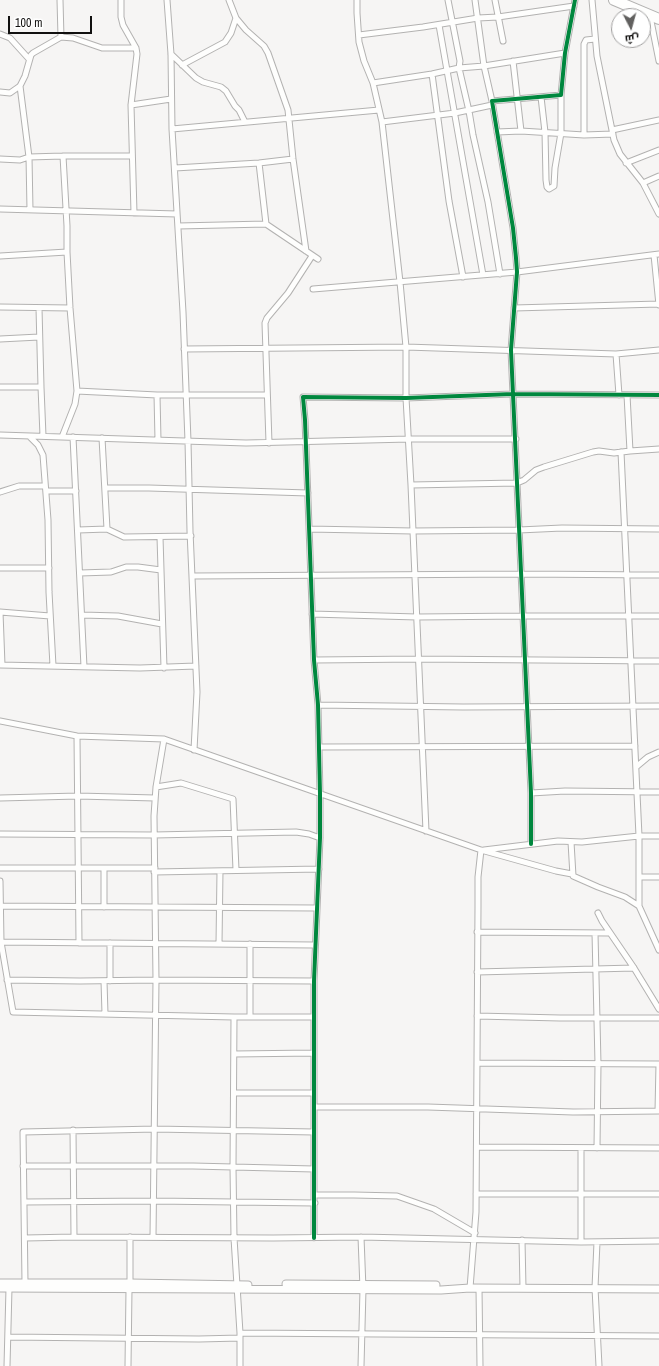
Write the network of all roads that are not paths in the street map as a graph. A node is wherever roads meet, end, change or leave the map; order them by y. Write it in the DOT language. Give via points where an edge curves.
graph roads {
  1 [pos="60,0"];
  2 [pos="121,0"];
  3 [pos="167,0"];
  4 [pos="229,0"];
  5 [pos="357,0"];
  6 [pos="448,0"];
  7 [pos="475,0"];
  8 [pos="495,0"];
  9 [pos="575,0"];
  10 [pos="592,0"];
  11 [pos="614,0"];
  12 [pos="574,6"];
  13 [pos="498,17"];
  14 [pos="654,17"];
  15 [pos="236,18"];
  16 [pos="478,18"];
  17 [pos="452,22"];
  18 [pos="439,25"];
  19 [pos="0,34"];
  20 [pos="359,35"];
  21 [pos="61,38"];
  22 [pos="595,39"];
  23 [pos="502,41"];
  24 [pos="136,48"];
  25 [pos="565,53"];
  26 [pos="171,54"];
  27 [pos="29,59"];
  28 [pos="513,61"];
  29 [pos="659,61"];
  30 [pos="182,65"];
  31 [pos="484,66"];
  32 [pos="459,68"];
  33 [pos="447,71"];
  34 [pos="432,74"];
  35 [pos="373,83"];
  36 [pos="20,86"];
  37 [pos="0,92"];
  38 [pos="561,95"];
  39 [pos="541,97"];
  40 [pos="171,99"];
  41 [pos="518,99"];
  42 [pos="492,103"];
  43 [pos="131,105"];
  44 [pos="379,110"];
  45 [pos="469,111"];
  46 [pos="455,113"];
  47 [pos="438,115"];
  48 [pos="289,118"];
  49 [pos="659,120"];
  50 [pos="245,122"];
  51 [pos="382,122"];
  52 [pos="172,129"];
  53 [pos="520,131"];
  54 [pos="496,132"];
  55 [pos="544,132"];
  56 [pos="612,132"];
  57 [pos="561,133"];
  58 [pos="584,135"];
  59 [pos="659,150"];
  60 [pos="62,156"];
  61 [pos="132,156"];
  62 [pos="29,157"];
  63 [pos="0,159"];
  64 [pos="293,159"];
  65 [pos="259,163"];
  66 [pos="626,163"];
  67 [pos="175,168"];
  68 [pos="659,176"];
  69 [pos="644,184"];
  70 [pos="0,209"];
  71 [pos="30,210"];
  72 [pos="66,211"];
  73 [pos="134,213"];
  74 [pos="177,214"];
  75 [pos="659,214"];
  76 [pos="266,224"];
  77 [pos="178,226"];
  78 [pos="306,251"];
  79 [pos="67,252"];
  80 [pos="657,254"];
  81 [pos="0,256"];
  82 [pos="312,256"];
  83 [pos="318,260"];
  84 [pos="517,272"];
  85 [pos="500,274"];
  86 [pos="483,275"];
  87 [pos="463,277"];
  88 [pos="400,282"];
  89 [pos="313,289"];
  90 [pos="659,305"];
  91 [pos="0,307"];
  92 [pos="38,308"];
  93 [pos="70,308"];
  94 [pos="514,308"];
  95 [pos="39,337"];
  96 [pos="0,339"];
  97 [pos="406,347"];
  98 [pos="184,349"];
  99 [pos="265,349"];
  100 [pos="511,350"];
  101 [pos="659,350"];
  102 [pos="616,354"];
  103 [pos="0,387"];
  104 [pos="40,387"];
  105 [pos="77,391"];
  106 [pos="513,394"];
  107 [pos="157,395"];
  108 [pos="186,395"];
  109 [pos="267,395"];
  110 [pos="619,395"];
  111 [pos="627,395"];
  112 [pos="659,395"];
  113 [pos="406,398"];
  114 [pos="0,435"];
  115 [pos="43,436"];
  116 [pos="30,437"];
  117 [pos="62,437"];
  118 [pos="73,437"];
  119 [pos="102,438"];
  120 [pos="409,439"];
  121 [pos="516,439"];
  122 [pos="158,440"];
  123 [pos="188,440"];
  124 [pos="306,442"];
  125 [pos="269,443"];
  126 [pos="659,449"];
  127 [pos="630,450"];
  128 [pos="621,452"];
  129 [pos="518,482"];
  130 [pos="411,485"];
  131 [pos="45,488"];
  132 [pos="105,488"];
  133 [pos="189,490"];
  134 [pos="76,491"];
  135 [pos="0,492"];
  136 [pos="308,493"];
  137 [pos="626,528"];
  138 [pos="309,529"];
  139 [pos="659,529"];
  140 [pos="78,530"];
  141 [pos="107,530"];
  142 [pos="519,530"];
  143 [pos="413,531"];
  144 [pos="191,536"];
  145 [pos="160,537"];
  146 [pos="0,568"];
  147 [pos="49,568"];
  148 [pos="161,570"];
  149 [pos="80,573"];
  150 [pos="521,574"];
  151 [pos="311,575"];
  152 [pos="415,575"];
  153 [pos="659,575"];
  154 [pos="192,576"];
  155 [pos="628,576"];
  156 [pos="0,612"];
  157 [pos="312,614"];
  158 [pos="82,615"];
  159 [pos="50,616"];
  160 [pos="523,616"];
  161 [pos="629,616"];
  162 [pos="659,616"];
  163 [pos="417,617"];
  164 [pos="162,624"];
  165 [pos="419,659"];
  166 [pos="314,660"];
  167 [pos="525,660"];
  168 [pos="631,661"];
  169 [pos="659,661"];
  170 [pos="1,665"];
  171 [pos="53,666"];
  172 [pos="196,666"];
  173 [pos="84,667"];
  174 [pos="164,668"];
  175 [pos="318,705"];
  176 [pos="421,706"];
  177 [pos="527,706"];
  178 [pos="659,706"];
  179 [pos="633,707"];
  180 [pos="0,721"];
  181 [pos="77,736"];
  182 [pos="164,739"];
  183 [pos="635,746"];
  184 [pos="320,747"];
  185 [pos="423,747"];
  186 [pos="528,747"];
  187 [pos="194,750"];
  188 [pos="659,752"];
  189 [pos="636,767"];
  190 [pos="156,787"];
  191 [pos="637,792"];
  192 [pos="659,792"];
  193 [pos="531,793"];
  194 [pos="320,794"];
  195 [pos="78,796"];
  196 [pos="0,798"];
  197 [pos="155,798"];
  198 [pos="426,831"];
  199 [pos="0,834"];
  200 [pos="78,834"];
  201 [pos="234,834"];
  202 [pos="154,835"];
  203 [pos="639,836"];
  204 [pos="659,836"];
  205 [pos="320,838"];
  206 [pos="571,842"];
  207 [pos="531,844"];
  208 [pos="481,850"];
  209 [pos="0,868"];
  210 [pos="79,868"];
  211 [pos="104,869"];
  212 [pos="319,869"];
  213 [pos="154,870"];
  214 [pos="236,870"];
  215 [pos="220,871"];
  216 [pos="572,874"];
  217 [pos="640,877"];
  218 [pos="659,877"];
  219 [pos="0,881"];
  220 [pos="0,906"];
  221 [pos="80,906"];
  222 [pos="639,906"];
  223 [pos="104,907"];
  224 [pos="219,907"];
  225 [pos="155,908"];
  226 [pos="316,908"];
  227 [pos="598,913"];
  228 [pos="477,932"];
  229 [pos="595,933"];
  230 [pos="610,933"];
  231 [pos="1,942"];
  232 [pos="79,942"];
  233 [pos="110,943"];
  234 [pos="156,943"];
  235 [pos="219,944"];
  236 [pos="250,944"];
  237 [pos="314,944"];
  238 [pos="659,950"];
  239 [pos="634,968"];
  240 [pos="596,970"];
  241 [pos="477,972"];
  242 [pos="7,980"];
  243 [pos="110,980"];
  244 [pos="156,980"];
  245 [pos="104,981"];
  246 [pos="250,981"];
  247 [pos="314,981"];
  248 [pos="659,1009"];
  249 [pos="105,1014"];
  250 [pos="155,1015"];
  251 [pos="477,1016"];
  252 [pos="234,1017"];
  253 [pos="250,1017"];
  254 [pos="314,1017"];
  255 [pos="597,1018"];
  256 [pos="659,1018"];
  257 [pos="314,1053"];
  258 [pos="234,1054"];
  259 [pos="477,1063"];
  260 [pos="598,1064"];
  261 [pos="659,1064"];
  262 [pos="234,1093"];
  263 [pos="314,1093"];
  264 [pos="314,1107"];
  265 [pos="477,1108"];
  266 [pos="658,1111"];
  267 [pos="598,1112"];
  268 [pos="155,1129"];
  269 [pos="73,1130"];
  270 [pos="234,1130"];
  271 [pos="314,1132"];
  272 [pos="477,1147"];
  273 [pos="582,1148"];
  274 [pos="597,1148"];
  275 [pos="659,1148"];
  276 [pos="23,1166"];
  277 [pos="73,1166"];
  278 [pos="154,1166"];
  279 [pos="233,1167"];
  280 [pos="314,1169"];
  281 [pos="476,1194"];
  282 [pos="581,1194"];
  283 [pos="659,1194"];
  284 [pos="315,1195"];
  285 [pos="154,1201"];
  286 [pos="24,1202"];
  287 [pos="73,1202"];
  288 [pos="234,1202"];
  289 [pos="315,1203"];
  290 [pos="475,1233"];
  291 [pos="74,1237"];
  292 [pos="130,1237"];
  293 [pos="154,1237"];
  294 [pos="361,1237"];
  295 [pos="25,1238"];
  296 [pos="234,1238"];
  297 [pos="314,1238"];
  298 [pos="474,1239"];
  299 [pos="522,1240"];
  300 [pos="659,1241"];
  301 [pos="581,1242"];
  302 [pos="597,1242"];
  303 [pos="0,1283"];
  304 [pos="25,1283"];
  305 [pos="130,1286"];
  306 [pos="238,1287"];
  307 [pos="363,1287"];
  308 [pos="0,1288"];
  309 [pos="9,1288"];
  310 [pos="470,1288"];
  311 [pos="479,1288"];
  312 [pos="523,1288"];
  313 [pos="595,1288"];
  314 [pos="659,1289"];
  315 [pos="362,1333"];
  316 [pos="480,1334"];
  317 [pos="240,1335"];
  318 [pos="598,1335"];
  319 [pos="659,1336"];
  320 [pos="8,1337"];
  321 [pos="129,1338"];
  322 [pos="7,1366"];
  323 [pos="128,1366"];
  324 [pos="240,1366"];
  325 [pos="361,1366"];
  326 [pos="480,1366"];
  327 [pos="599,1366"];
  1 -- 21 [label="street"];
  2 -- 24 [label="street" via="123,25"];
  3 -- 26 [label="street"];
  4 -- 15 [label="street"];
  5 -- 20 [label="street"];
  6 -- 17 [label="street"];
  7 -- 16 [label="street"];
  8 -- 13 [label="street"];
  9 -- 12 [label="street"];
  10 -- 22 [label="street"];
  11 -- 14 [label="highway"];
  12 -- 13 [label="street"];
  12 -- 25 [label="street"];
  13 -- 16 [label="street"];
  13 -- 23 [label="street"];
  14 -- 29 [label="street"];
  15 -- 30 [label="street" via="224,42"];
  15 -- 48 [label="street" via="268,53"];
  16 -- 17 [label="street"];
  16 -- 31 [label="street"];
  17 -- 18 [label="street"];
  17 -- 32 [label="street" via="460,61"];
  18 -- 20 [label="street"];
  18 -- 33 [label="street"];
  19 -- 27 [label="street" via="10,38"];
  20 -- 35 [label="street" via="361,52"];
  21 -- 24 [label="street" via="73,38 102,48"];
  21 -- 27 [label="street" via="33,53"];
  22 -- 56 [label="street"];
  22 -- 58 [label="street" via="586,40 584,44"];
  24 -- 43 [label="street" via="137,60"];
  25 -- 28 [label="street"];
  25 -- 38 [label="street"];
  26 -- 30 [label="street"];
  26 -- 40 [label="street"];
  27 -- 36 [label="street"];
  28 -- 31 [label="street"];
  28 -- 41 [label="street"];
  30 -- 50 [label="street" via="196,78 226,91"];
  31 -- 32 [label="street"];
  31 -- 42 [label="street"];
  32 -- 33 [label="street"];
  32 -- 45 [label="street"];
  33 -- 34 [label="street"];
  33 -- 46 [label="street"];
  34 -- 35 [label="street"];
  34 -- 47 [label="street"];
  35 -- 44 [label="street"];
  36 -- 37 [label="street" via="10,93"];
  36 -- 62 [label="street"];
  38 -- 39 [label="street"];
  38 -- 57 [label="street"];
  39 -- 41 [label="street"];
  39 -- 55 [label="street"];
  40 -- 43 [label="street"];
  40 -- 52 [label="street"];
  41 -- 42 [label="street"];
  41 -- 53 [label="street"];
  42 -- 45 [label="street"];
  42 -- 54 [label="street"];
  43 -- 61 [label="street"];
  44 -- 48 [label="street"];
  44 -- 51 [label="street"];
  45 -- 46 [label="street"];
  45 -- 85 [label="street"];
  46 -- 47 [label="street"];
  46 -- 86 [label="street"];
  47 -- 51 [label="street"];
  47 -- 87 [label="street" via="449,201"];
  48 -- 50 [label="street"];
  48 -- 64 [label="street"];
  49 -- 56 [label="street"];
  50 -- 52 [label="street"];
  51 -- 88 [label="street"];
  52 -- 67 [label="street"];
  53 -- 54 [label="street"];
  53 -- 55 [label="street"];
  54 -- 84 [label="street" via="513,228"];
  55 -- 57 [label="street"];
  55 -- 57 [label="street" via="546,180 549,189 554,186"];
  56 -- 58 [label="street"];
  56 -- 66 [label="street" via="617,148"];
  57 -- 58 [label="street"];
  59 -- 66 [label="street"];
  60 -- 61 [label="street"];
  60 -- 62 [label="street"];
  60 -- 72 [label="street"];
  61 -- 73 [label="street"];
  62 -- 63 [label="street" via="20,160"];
  62 -- 71 [label="street"];
  64 -- 65 [label="street"];
  64 -- 78 [label="street"];
  65 -- 67 [label="street"];
  65 -- 76 [label="street"];
  66 -- 69 [label="street"];
  67 -- 74 [label="street"];
  68 -- 69 [label="street"];
  69 -- 75 [label="street"];
  70 -- 71 [label="street"];
  71 -- 72 [label="street"];
  72 -- 73 [label="street"];
  72 -- 79 [label="street"];
  73 -- 74 [label="street"];
  74 -- 77 [label="street"];
  76 -- 77 [label="street"];
  76 -- 78 [label="street"];
  77 -- 98 [label="street"];
  78 -- 82 [label="street"];
  79 -- 81 [label="street"];
  79 -- 93 [label="street"];
  80 -- 84 [label="street"];
  80 -- 90 [label="street"];
  82 -- 83 [label="street"];
  82 -- 99 [label="street" via="288,293 267,318"];
  84 -- 85 [label="street"];
  84 -- 94 [label="street"];
  85 -- 86 [label="street"];
  86 -- 87 [label="street"];
  87 -- 88 [label="street"];
  88 -- 89 [label="street"];
  88 -- 97 [label="street"];
  90 -- 94 [label="street"];
  91 -- 92 [label="street"];
  92 -- 93 [label="street"];
  92 -- 95 [label="street"];
  93 -- 105 [label="street"];
  94 -- 100 [label="street"];
  95 -- 96 [label="street"];
  95 -- 104 [label="street"];
  97 -- 99 [label="street"];
  97 -- 100 [label="street"];
  97 -- 113 [label="street"];
  98 -- 99 [label="street"];
  98 -- 108 [label="street"];
  99 -- 109 [label="street"];
  100 -- 102 [label="street"];
  100 -- 106 [label="street"];
  101 -- 102 [label="street"];
  102 -- 110 [label="street"];
  103 -- 104 [label="street"];
  104 -- 115 [label="street"];
  105 -- 107 [label="street"];
  105 -- 117 [label="street" via="75,404"];
  106 -- 110 [label="street"];
  106 -- 113 [label="street"];
  106 -- 121 [label="street"];
  107 -- 108 [label="street"];
  107 -- 122 [label="street"];
  108 -- 109 [label="street"];
  108 -- 123 [label="street"];
  109 -- 125 [label="street"];
  110 -- 111 [label="street"];
  111 -- 112 [label="street"];
  111 -- 127 [label="street"];
  113 -- 120 [label="street"];
  113 -- 124 [label="street" via="303,397"];
  114 -- 116 [label="street"];
  115 -- 116 [label="street"];
  115 -- 117 [label="street"];
  116 -- 131 [label="street" via="43,455"];
  117 -- 118 [label="street"];
  118 -- 119 [label="street"];
  118 -- 134 [label="street"];
  119 -- 122 [label="street"];
  119 -- 132 [label="street"];
  120 -- 121 [label="street"];
  120 -- 124 [label="street"];
  120 -- 130 [label="street"];
  121 -- 129 [label="street"];
  122 -- 123 [label="street"];
  123 -- 125 [label="street"];
  123 -- 133 [label="street"];
  124 -- 125 [label="street"];
  124 -- 136 [label="street"];
  126 -- 127 [label="street"];
  127 -- 128 [label="street"];
  128 -- 129 [label="street" via="600,451 588,454 536,470"];
  128 -- 137 [label="street"];
  129 -- 130 [label="street"];
  129 -- 142 [label="street"];
  130 -- 143 [label="street"];
  131 -- 134 [label="street"];
  131 -- 135 [label="street" via="19,486"];
  131 -- 147 [label="street"];
  132 -- 133 [label="street"];
  132 -- 141 [label="street"];
  133 -- 136 [label="street"];
  133 -- 144 [label="street"];
  134 -- 140 [label="street"];
  136 -- 138 [label="street"];
  137 -- 139 [label="street"];
  137 -- 142 [label="street"];
  137 -- 155 [label="street"];
  138 -- 143 [label="street"];
  138 -- 151 [label="street"];
  140 -- 141 [label="street"];
  140 -- 149 [label="street"];
  141 -- 145 [label="street" via="124,537"];
  142 -- 143 [label="street"];
  142 -- 150 [label="street"];
  143 -- 152 [label="street"];
  144 -- 145 [label="street"];
  144 -- 154 [label="street"];
  145 -- 148 [label="street"];
  146 -- 147 [label="street"];
  147 -- 159 [label="street"];
  148 -- 149 [label="street" via="126,567 111,572"];
  148 -- 164 [label="street"];
  149 -- 158 [label="street"];
  150 -- 152 [label="street"];
  150 -- 155 [label="street"];
  150 -- 160 [label="street"];
  151 -- 152 [label="street"];
  151 -- 154 [label="street"];
  151 -- 157 [label="street"];
  152 -- 163 [label="street"];
  153 -- 155 [label="street"];
  154 -- 172 [label="street"];
  155 -- 161 [label="street"];
  156 -- 159 [label="street"];
  156 -- 170 [label="street"];
  157 -- 163 [label="street"];
  157 -- 166 [label="street"];
  158 -- 164 [label="street" via="118,616"];
  158 -- 173 [label="street"];
  159 -- 171 [label="street"];
  160 -- 161 [label="street"];
  160 -- 163 [label="street"];
  160 -- 167 [label="street"];
  161 -- 162 [label="street"];
  161 -- 168 [label="street"];
  163 -- 165 [label="street"];
  164 -- 174 [label="street"];
  165 -- 166 [label="street"];
  165 -- 167 [label="street"];
  165 -- 176 [label="street"];
  166 -- 175 [label="street"];
  167 -- 168 [label="street"];
  167 -- 177 [label="street"];
  168 -- 169 [label="street"];
  168 -- 179 [label="street"];
  170 -- 171 [label="street"];
  171 -- 173 [label="street"];
  172 -- 174 [label="street"];
  172 -- 187 [label="street" via="197,721"];
  173 -- 174 [label="street"];
  175 -- 176 [label="street"];
  175 -- 184 [label="street"];
  176 -- 177 [label="street"];
  176 -- 185 [label="street"];
  177 -- 179 [label="street"];
  177 -- 186 [label="street"];
  178 -- 179 [label="street"];
  179 -- 183 [label="street"];
  180 -- 181 [label="street"];
  181 -- 182 [label="street"];
  181 -- 195 [label="street"];
  182 -- 187 [label="street"];
  182 -- 190 [label="street"];
  183 -- 186 [label="street"];
  183 -- 189 [label="street"];
  184 -- 185 [label="street"];
  184 -- 194 [label="street"];
  185 -- 186 [label="street"];
  185 -- 198 [label="street"];
  186 -- 193 [label="street"];
  187 -- 194 [label="street"];
  188 -- 189 [label="street"];
  189 -- 191 [label="street"];
  190 -- 197 [label="street"];
  190 -- 201 [label="street" via="181,783 230,798 234,801"];
  191 -- 192 [label="street"];
  191 -- 193 [label="street"];
  191 -- 203 [label="street"];
  193 -- 207 [label="street"];
  194 -- 198 [label="street"];
  194 -- 205 [label="street"];
  195 -- 196 [label="street"];
  195 -- 197 [label="street"];
  195 -- 200 [label="street"];
  197 -- 202 [label="street"];
  198 -- 208 [label="street"];
  199 -- 200 [label="street"];
  200 -- 202 [label="street"];
  200 -- 210 [label="street"];
  201 -- 202 [label="street"];
  201 -- 205 [label="street" via="296,832"];
  201 -- 214 [label="street"];
  202 -- 213 [label="street"];
  203 -- 204 [label="street"];
  203 -- 206 [label="street"];
  203 -- 217 [label="street"];
  205 -- 212 [label="street"];
  206 -- 207 [label="street"];
  206 -- 216 [label="street"];
  207 -- 208 [label="street"];
  208 -- 216 [label="street"];
  208 -- 228 [label="street"];
  209 -- 210 [label="street"];
  210 -- 211 [label="street"];
  210 -- 221 [label="street"];
  211 -- 213 [label="street"];
  211 -- 223 [label="street"];
  212 -- 214 [label="street"];
  212 -- 226 [label="street"];
  213 -- 215 [label="street"];
  213 -- 225 [label="street"];
  214 -- 215 [label="street"];
  215 -- 224 [label="street"];
  216 -- 222 [label="street" via="574,878 625,897"];
  217 -- 218 [label="street"];
  217 -- 222 [label="street"];
  219 -- 220 [label="street"];
  220 -- 221 [label="street"];
  220 -- 231 [label="street"];
  221 -- 223 [label="street"];
  221 -- 232 [label="street"];
  222 -- 238 [label="street"];
  223 -- 225 [label="street"];
  224 -- 225 [label="street"];
  224 -- 226 [label="street"];
  224 -- 235 [label="street"];
  225 -- 234 [label="street"];
  226 -- 237 [label="street"];
  227 -- 230 [label="street"];
  228 -- 229 [label="street"];
  228 -- 241 [label="street"];
  229 -- 230 [label="street"];
  229 -- 240 [label="street"];
  230 -- 239 [label="street"];
  231 -- 232 [label="street"];
  231 -- 242 [label="street"];
  232 -- 233 [label="street"];
  233 -- 234 [label="street"];
  233 -- 243 [label="street"];
  234 -- 235 [label="street"];
  234 -- 244 [label="street"];
  235 -- 236 [label="street"];
  236 -- 237 [label="street"];
  236 -- 246 [label="street"];
  237 -- 247 [label="street"];
  239 -- 240 [label="street"];
  239 -- 248 [label="street"];
  240 -- 241 [label="street"];
  240 -- 255 [label="street"];
  241 -- 251 [label="street"];
  242 -- 245 [label="street"];
  242 -- 249 [label="street" via="13,1012"];
  243 -- 244 [label="street"];
  243 -- 245 [label="street"];
  244 -- 246 [label="street"];
  244 -- 250 [label="street"];
  245 -- 249 [label="street"];
  246 -- 247 [label="street"];
  246 -- 253 [label="street"];
  247 -- 254 [label="street"];
  249 -- 250 [label="street"];
  250 -- 252 [label="street"];
  250 -- 268 [label="street"];
  251 -- 255 [label="street"];
  251 -- 259 [label="street"];
  252 -- 253 [label="street"];
  252 -- 258 [label="street"];
  253 -- 254 [label="street"];
  254 -- 257 [label="street"];
  255 -- 256 [label="street"];
  255 -- 260 [label="street"];
  257 -- 258 [label="street"];
  257 -- 263 [label="street"];
  258 -- 262 [label="street"];
  259 -- 260 [label="street"];
  259 -- 265 [label="street"];
  260 -- 261 [label="street"];
  260 -- 267 [label="street"];
  261 -- 266 [label="street"];
  262 -- 263 [label="street"];
  262 -- 270 [label="street"];
  263 -- 264 [label="street"];
  264 -- 265 [label="street"];
  264 -- 271 [label="street"];
  265 -- 267 [label="street"];
  265 -- 272 [label="street"];
  266 -- 267 [label="street"];
  267 -- 274 [label="street"];
  268 -- 269 [label="street"];
  268 -- 270 [label="street"];
  268 -- 278 [label="street"];
  269 -- 276 [label="street" via="23,1132"];
  269 -- 277 [label="street"];
  270 -- 271 [label="street"];
  270 -- 279 [label="street"];
  271 -- 280 [label="street"];
  272 -- 273 [label="street"];
  272 -- 281 [label="street"];
  273 -- 274 [label="street"];
  273 -- 282 [label="street"];
  274 -- 275 [label="street"];
  276 -- 277 [label="street"];
  276 -- 286 [label="street"];
  277 -- 278 [label="street"];
  277 -- 287 [label="street"];
  278 -- 279 [label="street"];
  278 -- 285 [label="street"];
  279 -- 280 [label="street"];
  279 -- 288 [label="street"];
  280 -- 284 [label="street"];
  281 -- 282 [label="street"];
  281 -- 290 [label="street"];
  282 -- 283 [label="street"];
  282 -- 301 [label="street"];
  284 -- 289 [label="street"];
  284 -- 290 [label="street" via="397,1196 434,1209"];
  285 -- 287 [label="street"];
  285 -- 288 [label="street"];
  285 -- 293 [label="street"];
  286 -- 287 [label="street"];
  286 -- 295 [label="street"];
  287 -- 291 [label="street"];
  288 -- 289 [label="street"];
  288 -- 296 [label="street"];
  289 -- 297 [label="street"];
  290 -- 298 [label="street"];
  291 -- 292 [label="street"];
  291 -- 295 [label="street"];
  292 -- 293 [label="street"];
  292 -- 305 [label="street"];
  293 -- 296 [label="street"];
  294 -- 297 [label="street"];
  294 -- 298 [label="street"];
  294 -- 307 [label="street"];
  295 -- 304 [label="street"];
  296 -- 297 [label="street"];
  296 -- 306 [label="street"];
  298 -- 299 [label="street"];
  298 -- 310 [label="street"];
  299 -- 301 [label="street"];
  299 -- 312 [label="street"];
  300 -- 302 [label="street"];
  301 -- 302 [label="street"];
  302 -- 313 [label="street"];
  303 -- 304 [label="street"];
  304 -- 305 [label="street"];
  305 -- 306 [label="street"];
  305 -- 309 [label="street"];
  305 -- 321 [label="street"];
  306 -- 307 [label="street"];
  306 -- 317 [label="street"];
  307 -- 310 [label="street" via="441,1285"];
  307 -- 315 [label="street"];
  308 -- 309 [label="street"];
  309 -- 320 [label="street"];
  310 -- 311 [label="street"];
  311 -- 312 [label="street"];
  311 -- 316 [label="street"];
  312 -- 313 [label="street"];
  313 -- 314 [label="street"];
  313 -- 318 [label="street"];
  315 -- 316 [label="street"];
  315 -- 317 [label="street"];
  315 -- 325 [label="street"];
  316 -- 318 [label="street"];
  316 -- 326 [label="street"];
  317 -- 321 [label="street" via="199,1339"];
  317 -- 324 [label="street"];
  318 -- 319 [label="street"];
  318 -- 327 [label="street"];
  320 -- 321 [label="street"];
  320 -- 322 [label="street"];
  321 -- 323 [label="street"];
}
